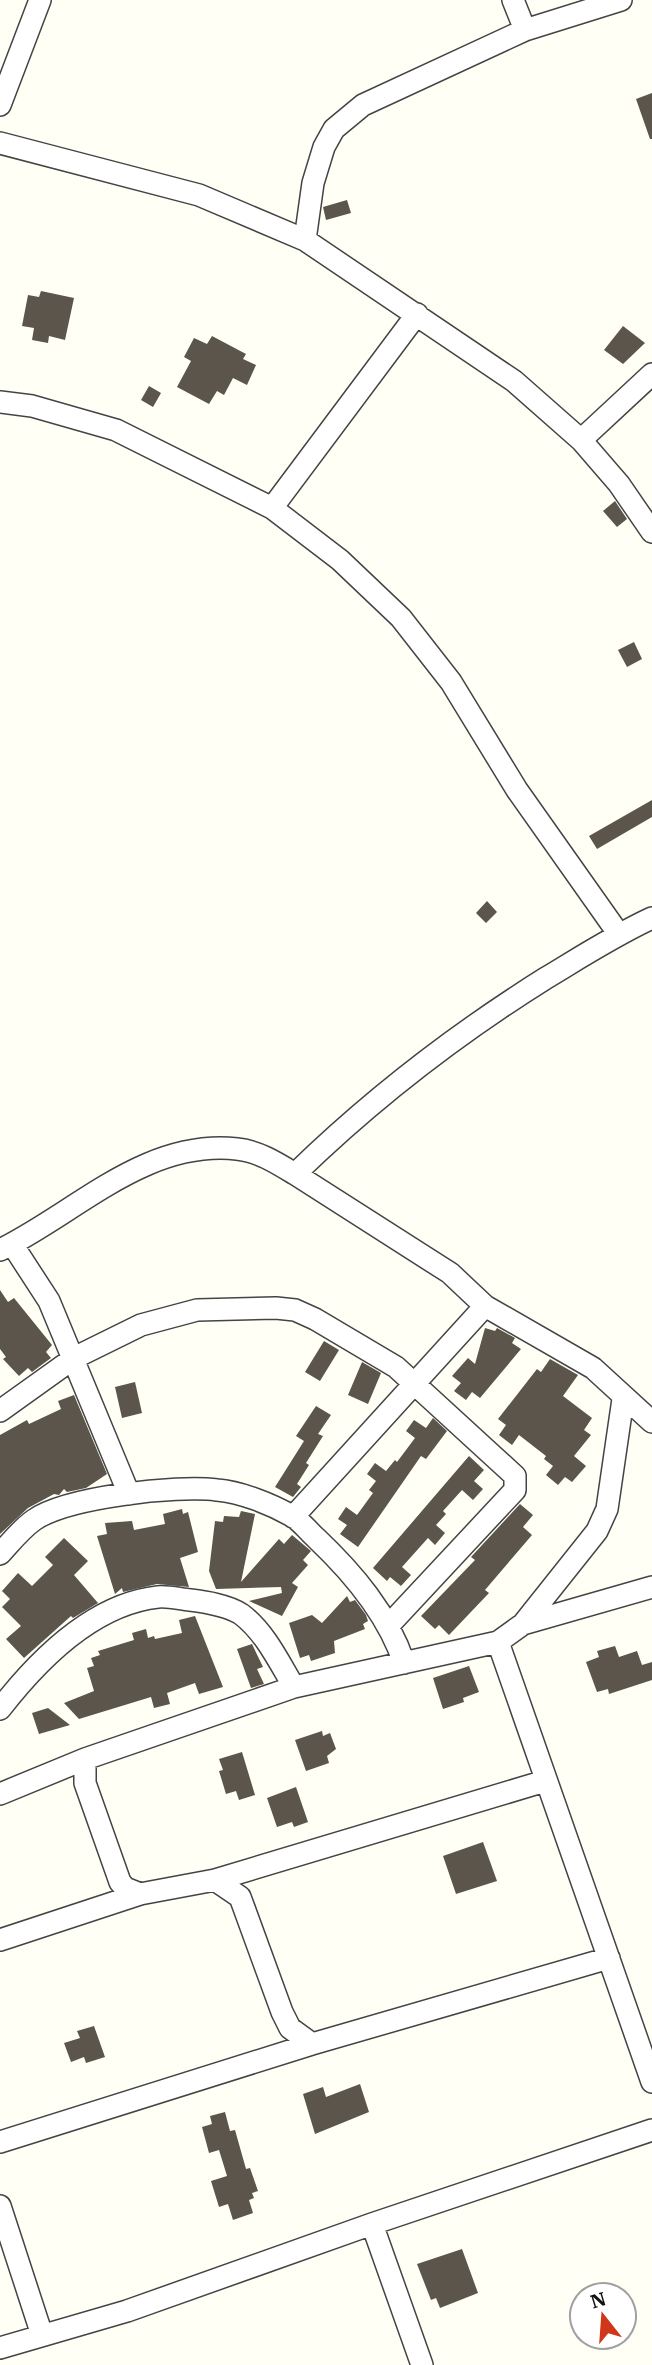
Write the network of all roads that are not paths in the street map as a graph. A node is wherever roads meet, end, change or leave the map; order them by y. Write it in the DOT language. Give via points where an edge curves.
graph roads {
  1 [pos="40,0"];
  2 [pos="513,0"];
  3 [pos="621,0"];
  4 [pos="525,30"];
  5 [pos="0,105"];
  6 [pos="0,143"];
  7 [pos="306,240"];
  8 [pos="417,314"];
  9 [pos="652,374"];
  10 [pos="0,402"];
  11 [pos="581,440"];
  12 [pos="272,508"];
  13 [pos="652,531"];
  14 [pos="652,918"];
  15 [pos="618,933"];
  16 [pos="295,1174"];
  17 [pos="6,1247"];
  18 [pos="485,1306"];
  19 [pos="74,1358"];
  20 [pos="417,1383"];
  21 [pos="624,1399"];
  22 [pos="0,1410"];
  23 [pos="652,1422"];
  24 [pos="129,1494"];
  25 [pos="293,1517"];
  26 [pos="0,1554"];
  27 [pos="652,1587"];
  28 [pos="523,1624"];
  29 [pos="389,1625"];
  30 [pos="498,1642"];
  31 [pos="404,1663"];
  32 [pos="294,1687"];
  33 [pos="0,1709"];
  34 [pos="85,1759"];
  35 [pos="545,1781"];
  36 [pos="0,1794"];
  37 [pos="215,1880"];
  38 [pos="140,1894"];
  39 [pos="0,1940"];
  40 [pos="608,1958"];
  41 [pos="312,2043"];
  42 [pos="652,2082"];
  43 [pos="652,2130"];
  44 [pos="0,2142"];
  45 [pos="0,2206"];
  46 [pos="372,2224"];
  47 [pos="42,2335"];
  48 [pos="0,2348"];
  49 [pos="422,2365"];
  1 -- 5 [label="street"];
  2 -- 4 [label="street"];
  3 -- 4 [label="street"];
  4 -- 7 [label="street" via="363,105 334,129 313,184"];
  6 -- 7 [label="street" via="199,195"];
  7 -- 8 [label="street"];
  8 -- 11 [label="street" via="514,381"];
  8 -- 12 [label="street"];
  9 -- 11 [label="street"];
  10 -- 12 [label="street" via="32,406 116,430"];
  11 -- 13 [label="street"];
  12 -- 15 [label="street" via="340,560 401,618 451,682 517,790"];
  14 -- 15 [label="street"];
  15 -- 16 [label="street" via="486,1015 421,1062"];
  16 -- 17 [label="street" via="263,1155 237,1149 167,1157 131,1171"];
  16 -- 18 [label="street" via="450,1273"];
  17 -- 19 [label="street" via="49,1301"];
  18 -- 20 [label="street"];
  18 -- 21 [label="street" via="580,1359"];
  19 -- 20 [label="street" via="170,1315 276,1308 315,1319"];
  19 -- 22 [label="street"];
  19 -- 24 [label="street"];
  20 -- 25 [label="street"];
  20 -- 29 [label="street" via="515,1476 517,1483"];
  21 -- 23 [label="street"];
  21 -- 28 [label="street" via="607,1509 597,1531"];
  24 -- 25 [label="street" via="217,1490"];
  24 -- 26 [label="street" via="55,1510 35,1519"];
  25 -- 29 [label="street" via="346,1570"];
  27 -- 28 [label="street"];
  28 -- 30 [label="street"];
  29 -- 31 [label="street"];
  30 -- 31 [label="street"];
  30 -- 35 [label="street"];
  31 -- 32 [label="street"];
  32 -- 33 [label="street" via="261,1634 240,1613 209,1602 159,1596 101,1615 77,1631 20,1683"];
  32 -- 34 [label="street"];
  34 -- 36 [label="street"];
  34 -- 38 [label="street" via="85,1783 120,1882"];
  35 -- 37 [label="street"];
  35 -- 40 [label="street"];
  37 -- 38 [label="street"];
  37 -- 41 [label="street" via="240,1897 282,2012 290,2028"];
  38 -- 39 [label="street"];
  40 -- 41 [label="street"];
  40 -- 42 [label="street"];
  41 -- 44 [label="street"];
  43 -- 46 [label="street"];
  45 -- 47 [label="street"];
  46 -- 47 [label="street" via="127,2311"];
  46 -- 49 [label="street"];
  47 -- 48 [label="street"];
}
